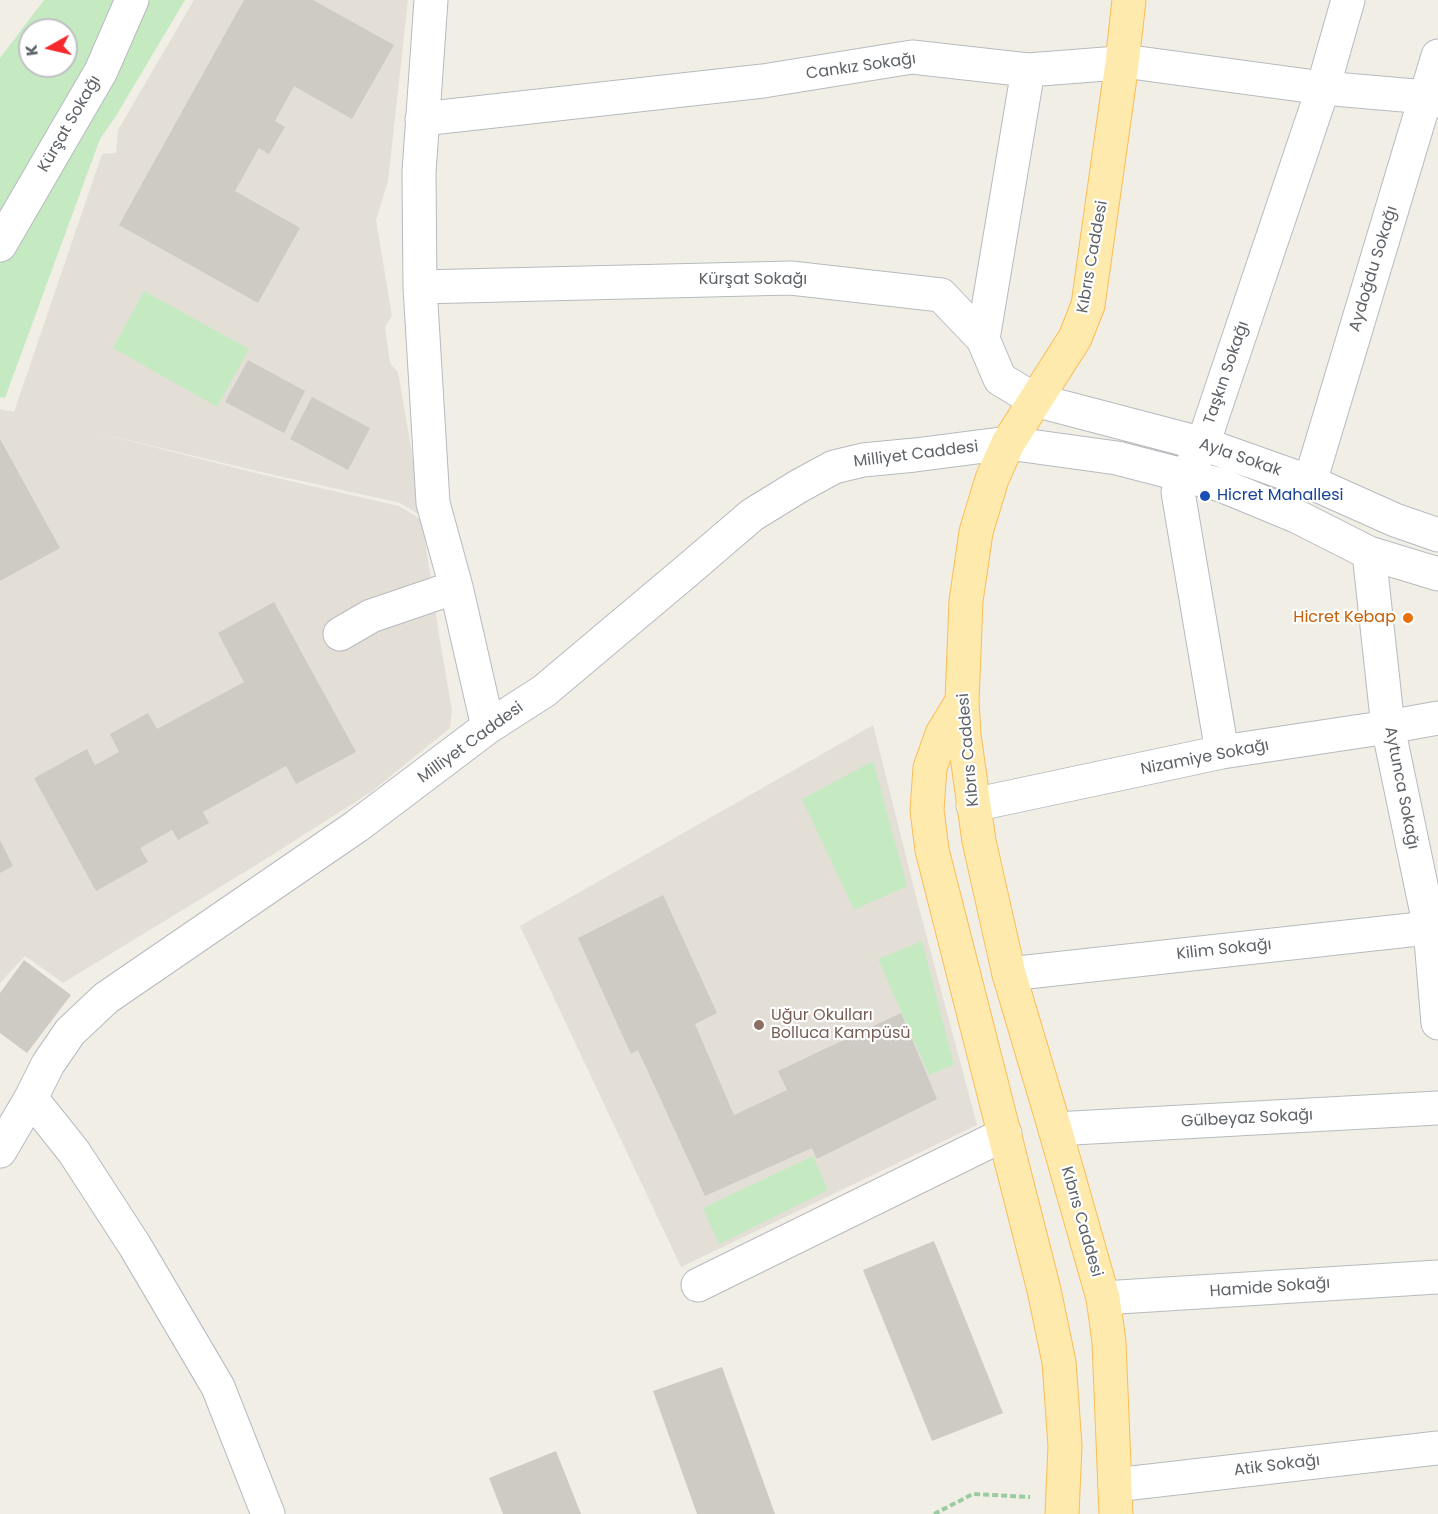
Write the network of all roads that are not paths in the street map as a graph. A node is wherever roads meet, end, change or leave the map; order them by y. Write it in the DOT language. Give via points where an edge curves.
graph roads {
  1 [pos="132,0"];
  2 [pos="431,0"];
  3 [pos="1129,0"];
  4 [pos="1348,0"];
  5 [pos="1438,56"];
  6 [pos="1122,63"];
  7 [pos="1028,70"];
  8 [pos="1323,88"];
  9 [pos="1432,99"];
  10 [pos="422,119"];
  11 [pos="0,245"];
  12 [pos="420,287"];
  13 [pos="983,339"];
  14 [pos="1035,400"];
  15 [pos="1008,442"];
  16 [pos="1203,444"];
  17 [pos="1186,477"];
  18 [pos="1310,482"];
  19 [pos="1438,535"];
  20 [pos="1369,553"];
  21 [pos="1438,574"];
  22 [pos="456,587"];
  23 [pos="340,634"];
  24 [pos="962,701"];
  25 [pos="1438,718"];
  26 [pos="488,727"];
  27 [pos="1388,727"];
  28 [pos="1222,752"];
  29 [pos="973,805"];
  30 [pos="1434,927"];
  31 [pos="1009,974"];
  32 [pos="1438,1023"];
  33 [pos="31,1098"];
  34 [pos="1438,1108"];
  35 [pos="1055,1129"];
  36 [pos="1005,1134"];
  37 [pos="0,1151"];
  38 [pos="1438,1277"];
  39 [pos="698,1285"];
  40 [pos="1103,1298"];
  41 [pos="1438,1448"];
  42 [pos="1115,1499"];
  43 [pos="1063,1507"];
  44 [pos="268,1514"];
  1 -- 11 [label="street, Kürşat Sokağı" via="101,71"];
  2 -- 10 [label="street"];
  3 -- 6 [label="main road, Kıbrıs Caddesi"];
  4 -- 8 [label="street, Taşkın Sokağı"];
  5 -- 9 [label="street, Aydoğdu Sokağı"];
  6 -- 7 [label="street, Cankız Sokağı"];
  6 -- 8 [label="street, Cankız Sokağı"];
  6 -- 14 [label="main road, Kıbrıs Caddesi" via="1088,305 1075,338"];
  7 -- 10 [label="street, Cankız Sokağı" via="912,57 763,81"];
  7 -- 13 [label="street"];
  8 -- 9 [label="street, Cankız Sokağı"];
  8 -- 16 [label="street, Taşkın Sokağı"];
  9 -- 18 [label="street, Aydoğdu Sokağı"];
  10 -- 12 [label="street"];
  12 -- 13 [label="street, Kürşat Sokağı" via="791,278 941,295"];
  12 -- 22 [label="street" via="433,503"];
  13 -- 14 [label="street, Kürşat Sokağı" via="1000,379"];
  14 -- 15 [label="main road, Kıbrıs Caddesi"];
  14 -- 16 [label="street, Ayla Sokak"];
  15 -- 17 [label="street, Milliyet Caddesi" via="1117,458"];
  15 -- 24 [label="main road, Kıbrıs Caddesi" via="976,532 966,601"];
  15 -- 26 [label="street, Milliyet Caddesi" via="863,460 834,467 799,486 752,514 544,691"];
  16 -- 17 [label="street, Taşkın Sokağı"];
  16 -- 18 [label="street, Ayla Sokak"];
  17 -- 20 [label="street, Milliyet Caddesi" via="1221,485 1296,516"];
  17 -- 28 [label="street, Taşkın Sokağı" via="1178,492"];
  18 -- 19 [label="street, Ayla Sokak"];
  20 -- 21 [label="street, Milliyet Caddesi"];
  20 -- 27 [label="street, Aytunca Sokağı"];
  22 -- 23 [label="street" via="371,616"];
  22 -- 26 [label="street"];
  24 -- 29 [label="main road, Kıbrıs Caddesi"];
  24 -- 36 [label="main road" via="942,734 930,768 927,810 939,881"];
  25 -- 27 [label="street, Nizamiye Sokağı"];
  26 -- 33 [label="street, Milliyet Caddesi" via="357,826 106,998 70,1032"];
  27 -- 28 [label="street, Nizamiye Sokağı"];
  27 -- 30 [label="street, Aytunca Sokağı"];
  28 -- 29 [label="street, Nizamiye Sokağı"];
  29 -- 31 [label="main road, Kıbrıs Caddesi"];
  30 -- 31 [label="street, Kilim Sokağı"];
  30 -- 32 [label="street, Aytunca Sokağı"];
  31 -- 35 [label="main road, Kıbrıs Caddesi"];
  33 -- 37 [label="street, Milliyet Caddesi"];
  33 -- 44 [label="street" via="81,1161 218,1387"];
  34 -- 35 [label="street, Gülbeyaz Sokağı"];
  35 -- 40 [label="main road, Kıbrıs Caddesi"];
  36 -- 39 [label="street"];
  36 -- 43 [label="main road" via="1059,1362 1065,1446"];
  38 -- 40 [label="street, Hamide Sokağı"];
  40 -- 42 [label="main road, Kıbrıs Caddesi" via="1109,1342"];
  41 -- 42 [label="street, Atik Sokağı"];
}
